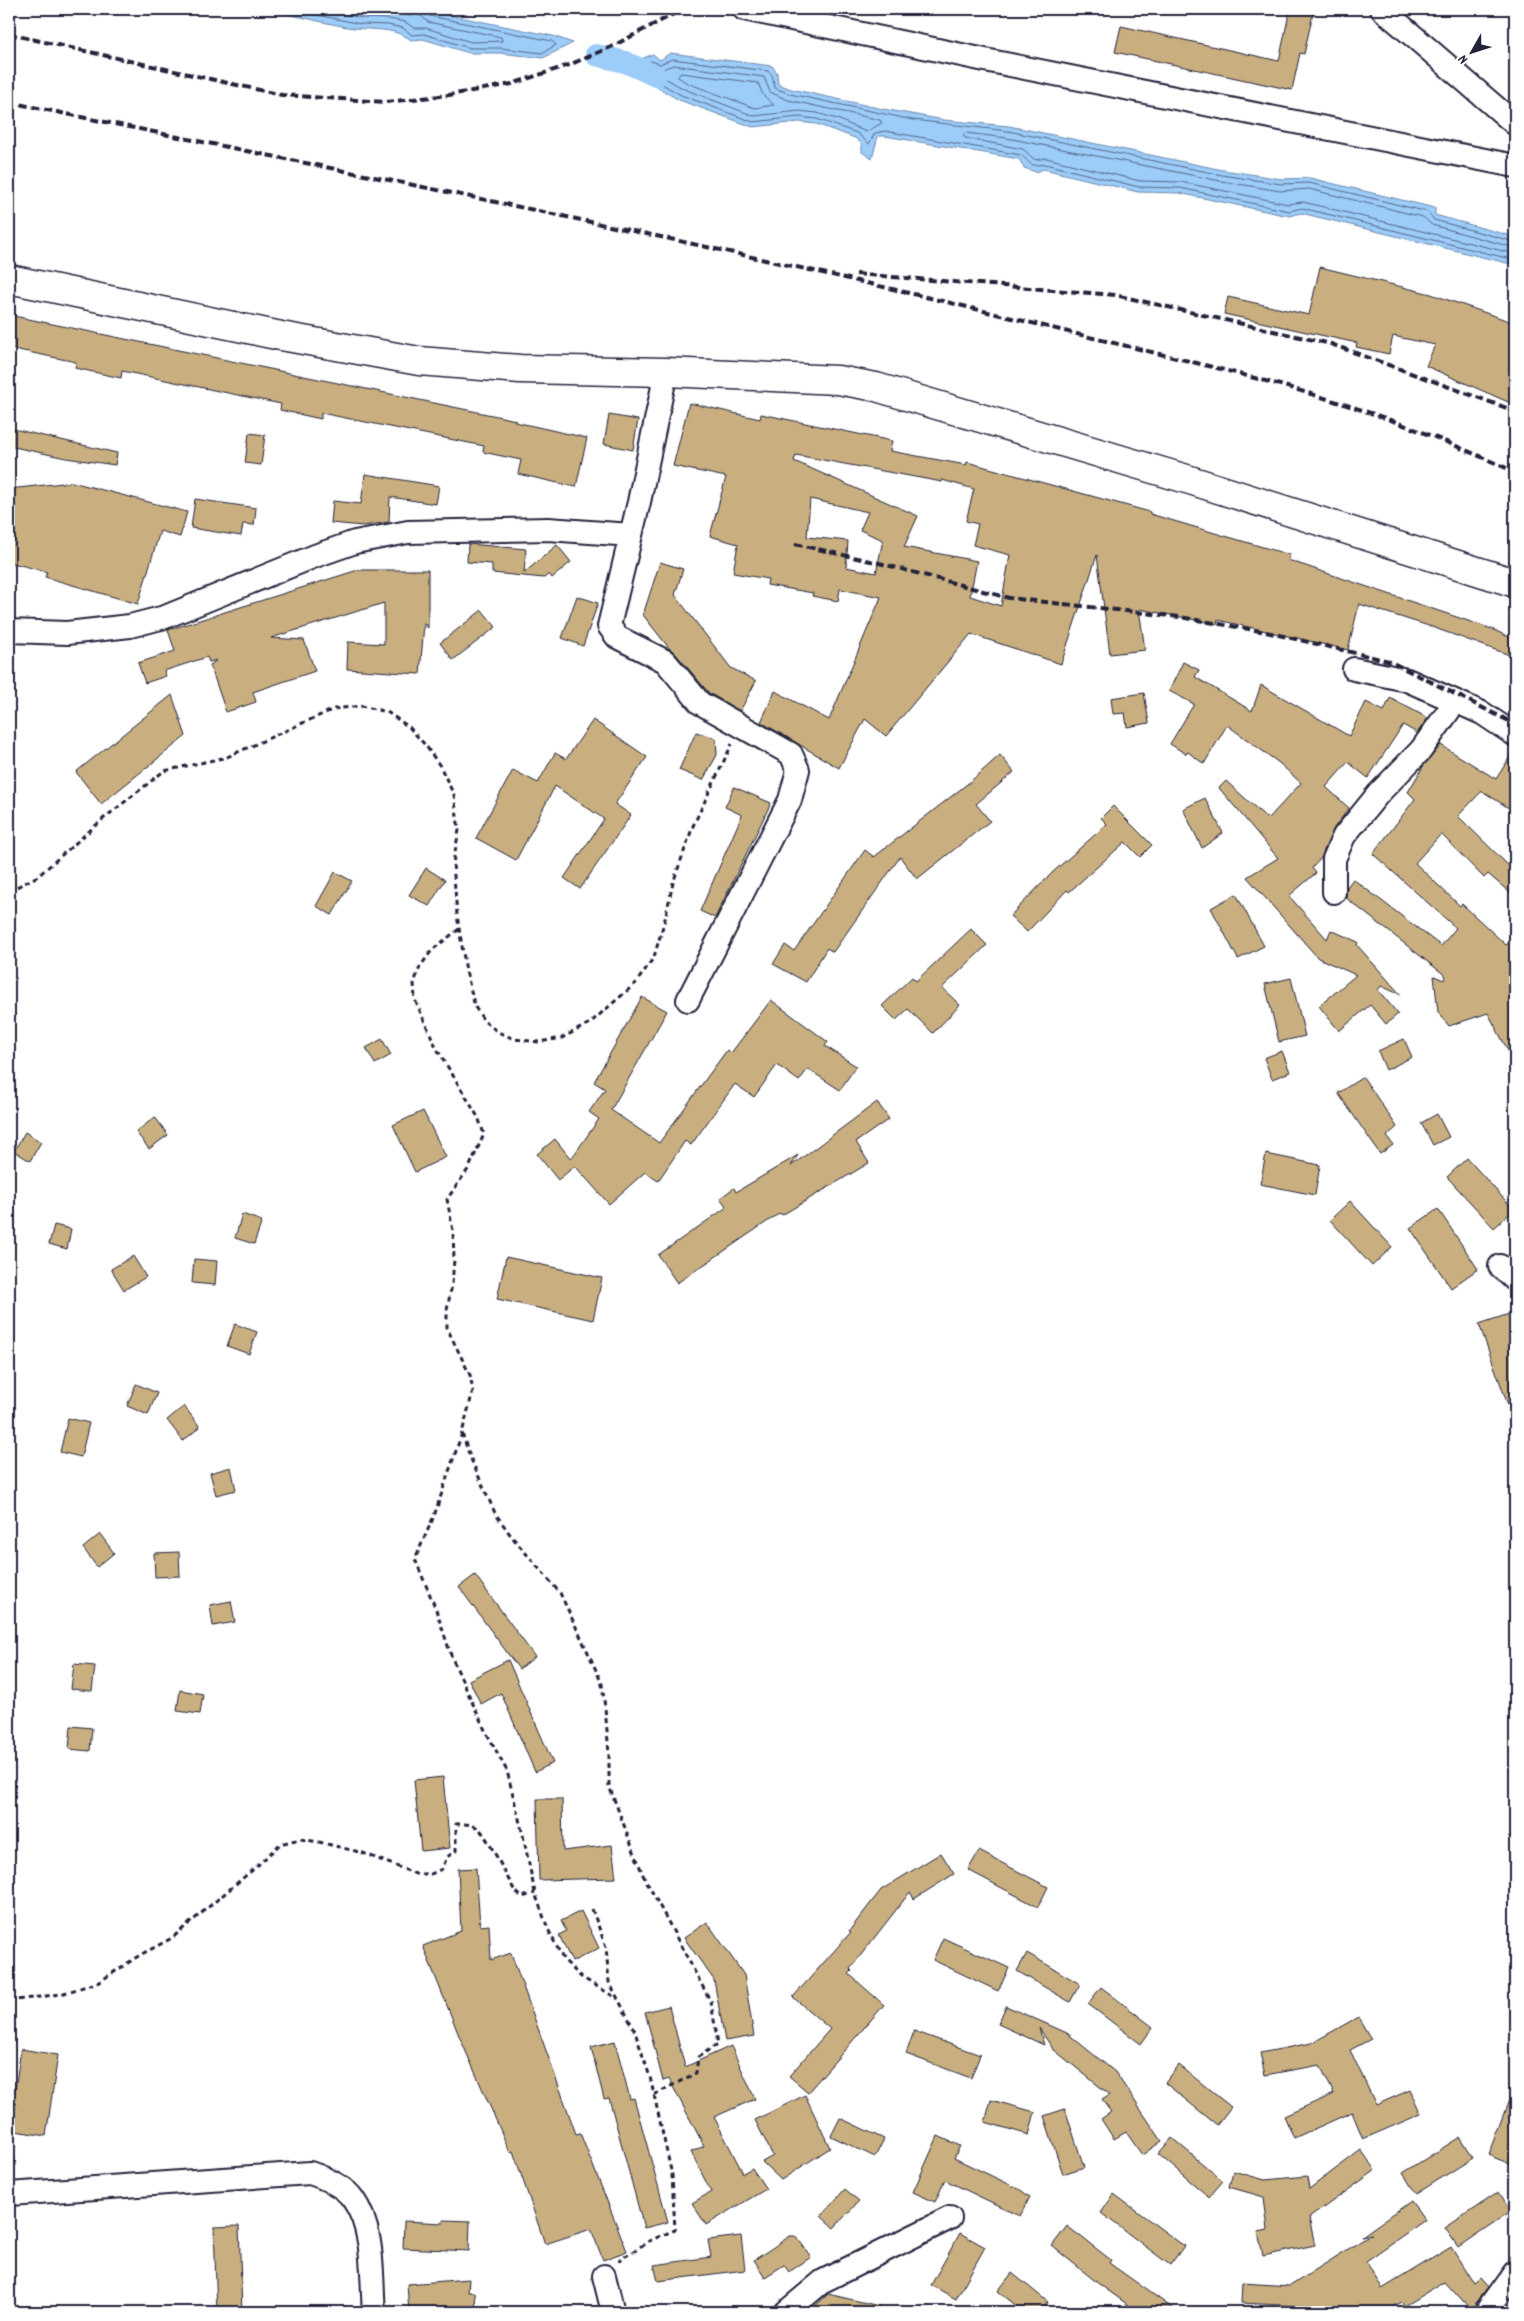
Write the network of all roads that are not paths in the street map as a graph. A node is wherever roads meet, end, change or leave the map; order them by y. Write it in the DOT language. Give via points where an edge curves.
graph roads {
  1 [pos="744,9"];
  2 [pos="1382,9"];
  3 [pos="1515,124"];
  4 [pos="1515,166"];
  5 [pos="9,279"];
  6 [pos="666,372"];
  7 [pos="631,534"];
  8 [pos="1515,583"];
  9 [pos="9,632"];
  10 [pos="1354,669"];
  11 [pos="1455,702"];
  12 [pos="1515,735"];
  13 [pos="1334,892"];
  14 [pos="688,1000"];
  15 [pos="9,2194"];
  16 [pos="950,2218"];
  17 [pos="1515,2272"];
  18 [pos="604,2276"];
  19 [pos="374,2312"];
  20 [pos="613,2312"];
  21 [pos="786,2312"];
  22 [pos="1486,2312"];
  1 -- 4 [label="street"];
  2 -- 3 [label="street"];
  5 -- 6 [label="main road" via="281,336 419,361 520,369"];
  6 -- 7 [label="street"];
  6 -- 8 [label="main road" via="838,380 876,387 1190,480"];
  7 -- 9 [label="street" via="548,530 408,532 355,542 165,617 130,626 67,633"];
  7 -- 14 [label="street" via="609,626 616,636 665,661 700,703 792,754 798,770 790,800"];
  10 -- 11 [label="street" via="1407,680"];
  11 -- 12 [label="street" via="1482,713"];
  11 -- 13 [label="street" via="1421,750 1379,793 1344,836 1334,859"];
  15 -- 19 [label="street" via="310,2173 324,2178 353,2198 362,2217 368,2234"];
  16 -- 21 [label="street" via="823,2281"];
  17 -- 22 [label="street"];
  18 -- 20 [label="street"];
}
